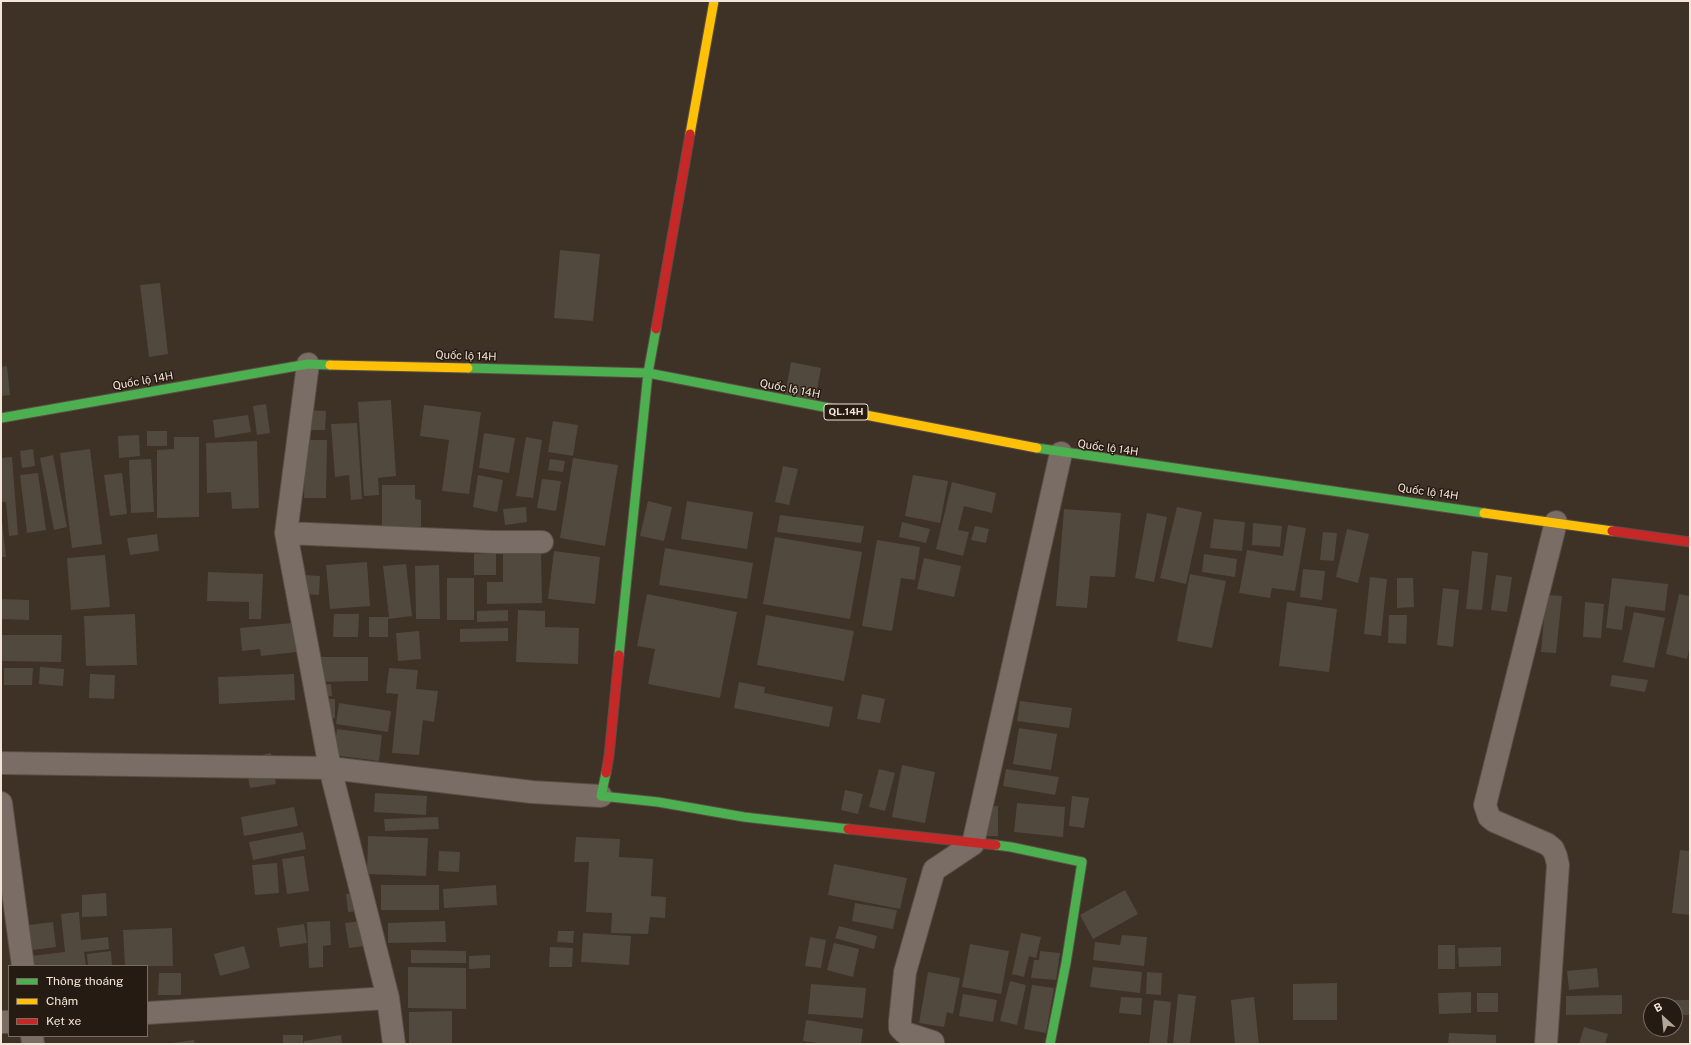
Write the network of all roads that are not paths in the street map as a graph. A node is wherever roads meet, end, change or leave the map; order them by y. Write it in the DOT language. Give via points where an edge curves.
graph roads {
  1 [pos="714,1"];
  2 [pos="308,364"];
  3 [pos="648,373"];
  4 [pos="1,418"];
  5 [pos="1061,453"];
  6 [pos="1556,522"];
  7 [pos="286,533"];
  8 [pos="542,542"];
  9 [pos="1690,542"];
  10 [pos="1,763"];
  11 [pos="330,768"];
  12 [pos="601,796"];
  13 [pos="1,804"];
  14 [pos="973,844"];
  15 [pos="23,965"];
  16 [pos="388,998"];
  17 [pos="148,1014"];
  18 [pos="936,1043"];
  19 [pos="394,1044"];
  20 [pos="1050,1044"];
  21 [pos="1546,1044"];
  1 -- 3 [label="main road"];
  2 -- 3 [label="main road, Quốc lộ 14H / QL.14H"];
  2 -- 4 [label="main road, Quốc lộ 14H / QL.14H"];
  2 -- 7 [label="street"];
  3 -- 5 [label="main road, Quốc lộ 14H / QL.14H"];
  3 -- 12 [label="main road" via="609,756"];
  5 -- 6 [label="main road, Quốc lộ 14H / QL.14H"];
  5 -- 14 [label="street"];
  6 -- 9 [label="main road, Quốc lộ 14H / QL.14H"];
  6 -- 21 [label="street" via="1485,805 1489,817 1494,821 1547,844 1556,856 1558,865"];
  7 -- 8 [label="street"];
  7 -- 11 [label="street"];
  10 -- 11 [label="street"];
  11 -- 12 [label="street" via="532,792"];
  11 -- 16 [label="street"];
  12 -- 14 [label="main road" via="658,802 744,817"];
  13 -- 15 [label="street"];
  14 -- 18 [label="street" via="934,870 905,972 900,1028 905,1033"];
  14 -- 20 [label="main road" via="1010,847 1082,862"];
  16 -- 17 [label="street"];
  16 -- 19 [label="street"];
}
